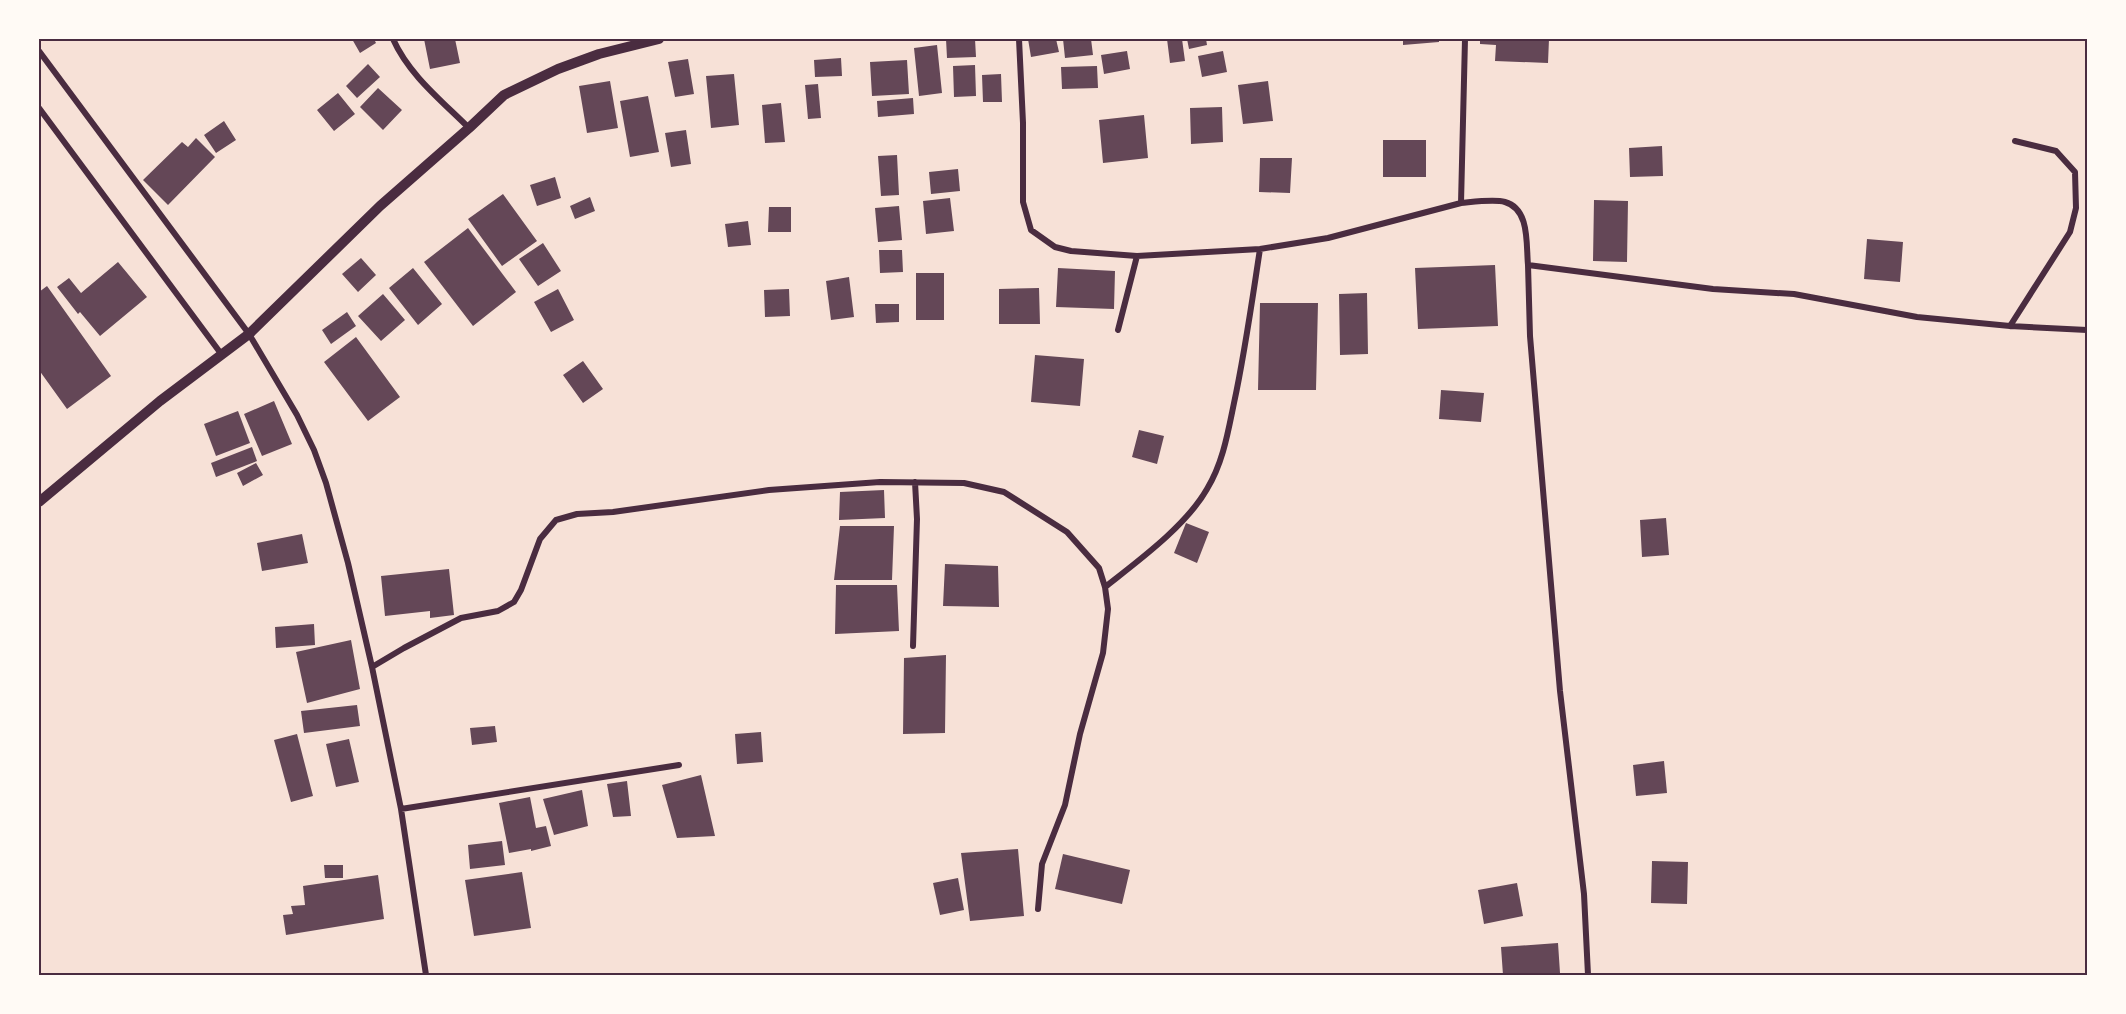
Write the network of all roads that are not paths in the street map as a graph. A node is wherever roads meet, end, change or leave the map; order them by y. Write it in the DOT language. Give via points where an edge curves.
graph roads {
  1 [pos="393,39"];
  2 [pos="658,39"];
  3 [pos="1020,39"];
  4 [pos="1465,39"];
  5 [pos="39,51"];
  6 [pos="39,108"];
  7 [pos="469,128"];
  8 [pos="2016,141"];
  9 [pos="1461,203"];
  10 [pos="1260,249"];
  11 [pos="1137,256"];
  12 [pos="1528,265"];
  13 [pos="2010,326"];
  14 [pos="1118,330"];
  15 [pos="2087,330"];
  16 [pos="249,334"];
  17 [pos="222,355"];
  18 [pos="915,482"];
  19 [pos="39,502"];
  20 [pos="1105,587"];
  21 [pos="913,646"];
  22 [pos="372,667"];
  23 [pos="679,765"];
  24 [pos="401,809"];
  25 [pos="1038,909"];
  26 [pos="426,975"];
  27 [pos="1588,975"];
  1 -- 7 [label="street" via="420,80"];
  2 -- 7 [label="street" via="599,54 504,94"];
  3 -- 11 [label="street" via="1023,202 1031,230 1055,247 1071,252"];
  4 -- 9 [label="street"];
  5 -- 16 [label="street"];
  6 -- 17 [label="street"];
  7 -- 16 [label="street" via="380,206"];
  8 -- 13 [label="street" via="2056,151 2075,172 2076,208 2070,232"];
  9 -- 10 [label="street" via="1328,238"];
  9 -- 12 [label="street" via="1504,201 1517,208 1524,221"];
  10 -- 11 [label="street"];
  10 -- 20 [label="street" via="1242,368 1224,449 1207,489 1191,512"];
  11 -- 14 [label="street"];
  12 -- 13 [label="street" via="1713,289 1794,294 1917,317"];
  12 -- 27 [label="street" via="1530,336 1560,691 1584,894"];
  13 -- 15 [label="street"];
  16 -- 17 [label="street"];
  16 -- 22 [label="street" via="314,450 345,552"];
  17 -- 19 [label="street"];
  18 -- 20 [label="street" via="964,483 1004,492 1067,532 1099,568"];
  18 -- 21 [label="street"];
  18 -- 22 [label="street" via="769,490 577,514 556,520 540,539 514,602 498,611 461,618"];
  20 -- 25 [label="street" via="1108,609 1102,653 1065,805 1042,864"];
  22 -- 24 [label="street"];
  23 -- 24 [label="street"];
  24 -- 26 [label="street"];
}
